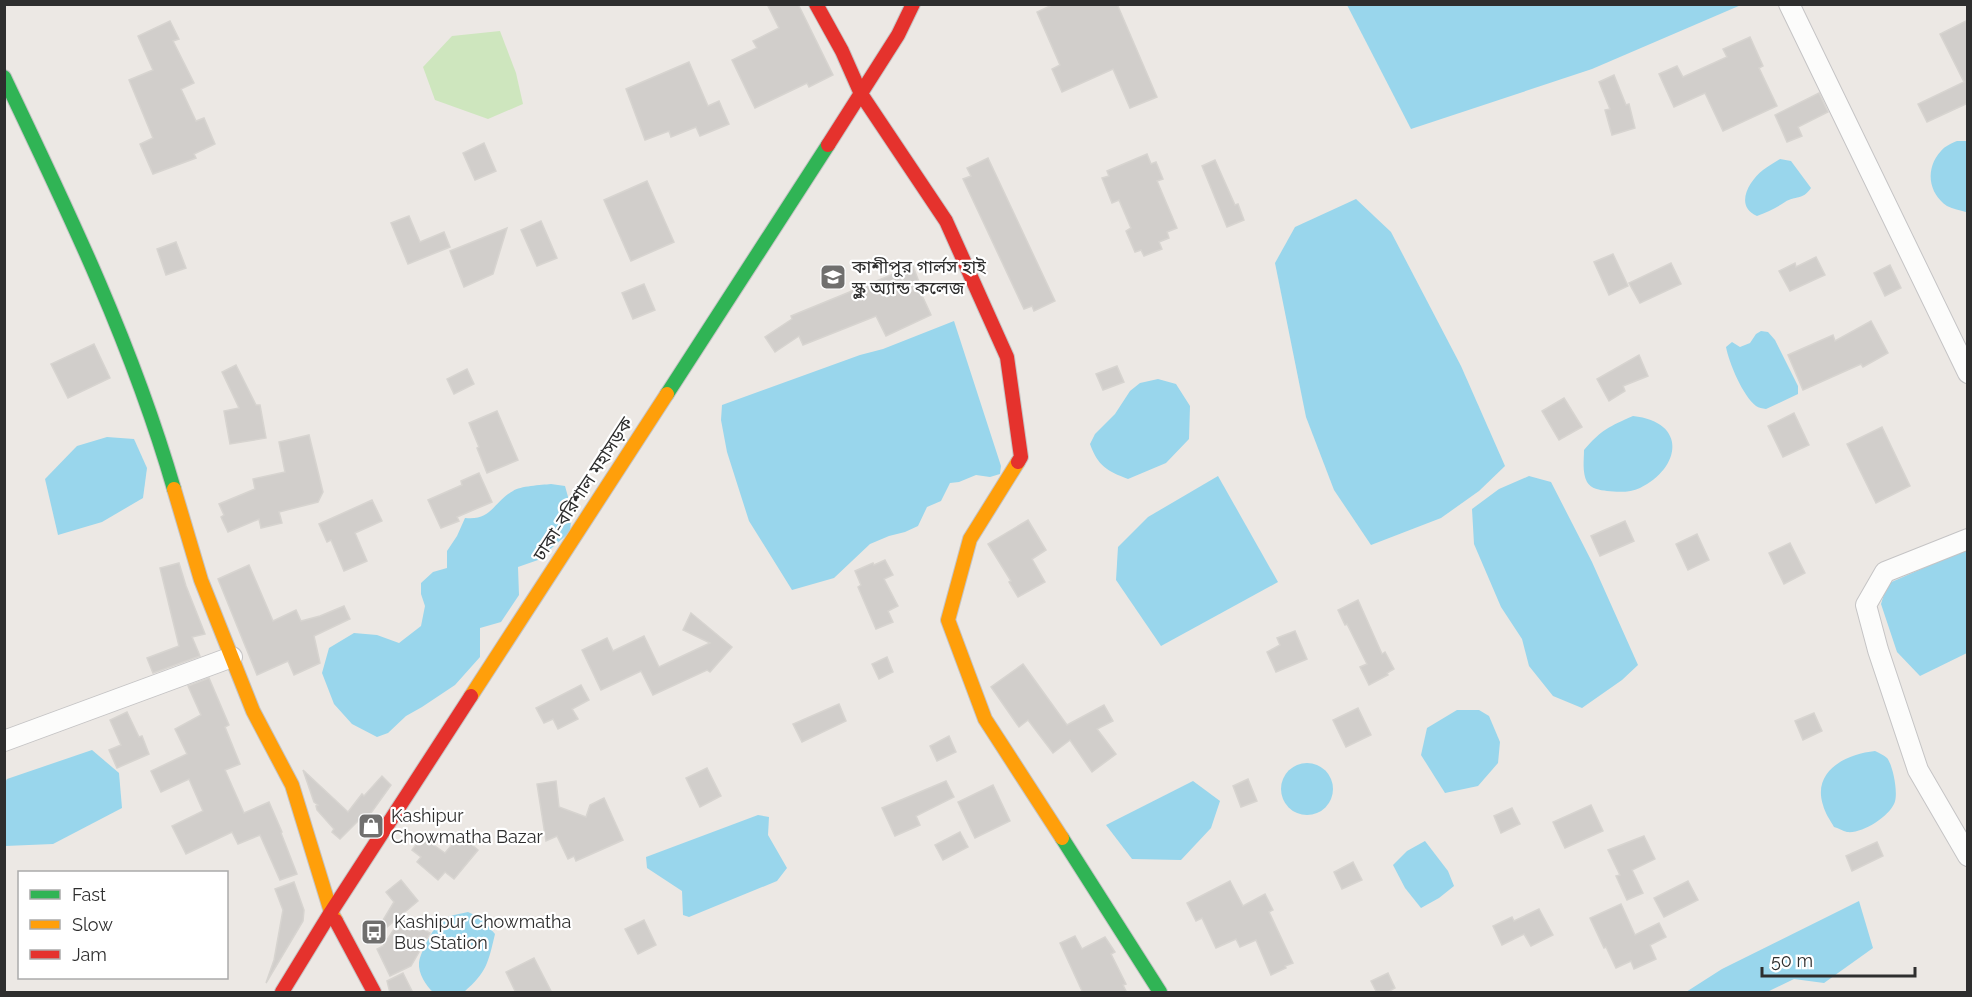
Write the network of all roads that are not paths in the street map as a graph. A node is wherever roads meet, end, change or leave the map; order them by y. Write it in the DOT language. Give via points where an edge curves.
graph roads {
  1 [pos="816,4"];
  2 [pos="913,4"];
  3 [pos="1789,4"];
  4 [pos="4,77"];
  5 [pos="861,94"];
  6 [pos="1968,373"];
  7 [pos="1968,539"];
  8 [pos="232,657"];
  9 [pos="4,741"];
  10 [pos="1968,856"];
  11 [pos="331,912"];
  12 [pos="282,993"];
  13 [pos="374,993"];
  14 [pos="1160,993"];
  1 -- 5 [label="main road"];
  2 -- 5 [label="main road, ঢাকা-বরিশাল মহাসড়ক"];
  3 -- 6 [label="street"];
  4 -- 8 [label="main road" via="123,337 159,436 201,580"];
  5 -- 11 [label="main road, ঢাকা-বরিশাল মহাসড়ক"];
  5 -- 14 [label="main road" via="946,221 1007,357 1021,458 970,539 948,620 985,719"];
  7 -- 10 [label="street" via="1885,572 1866,605 1918,770"];
  8 -- 9 [label="street"];
  8 -- 11 [label="main road" via="253,711 292,785"];
  11 -- 12 [label="main road, ঢাকা-বরিশাল মহাসড়ক"];
  11 -- 13 [label="main road"];
}
